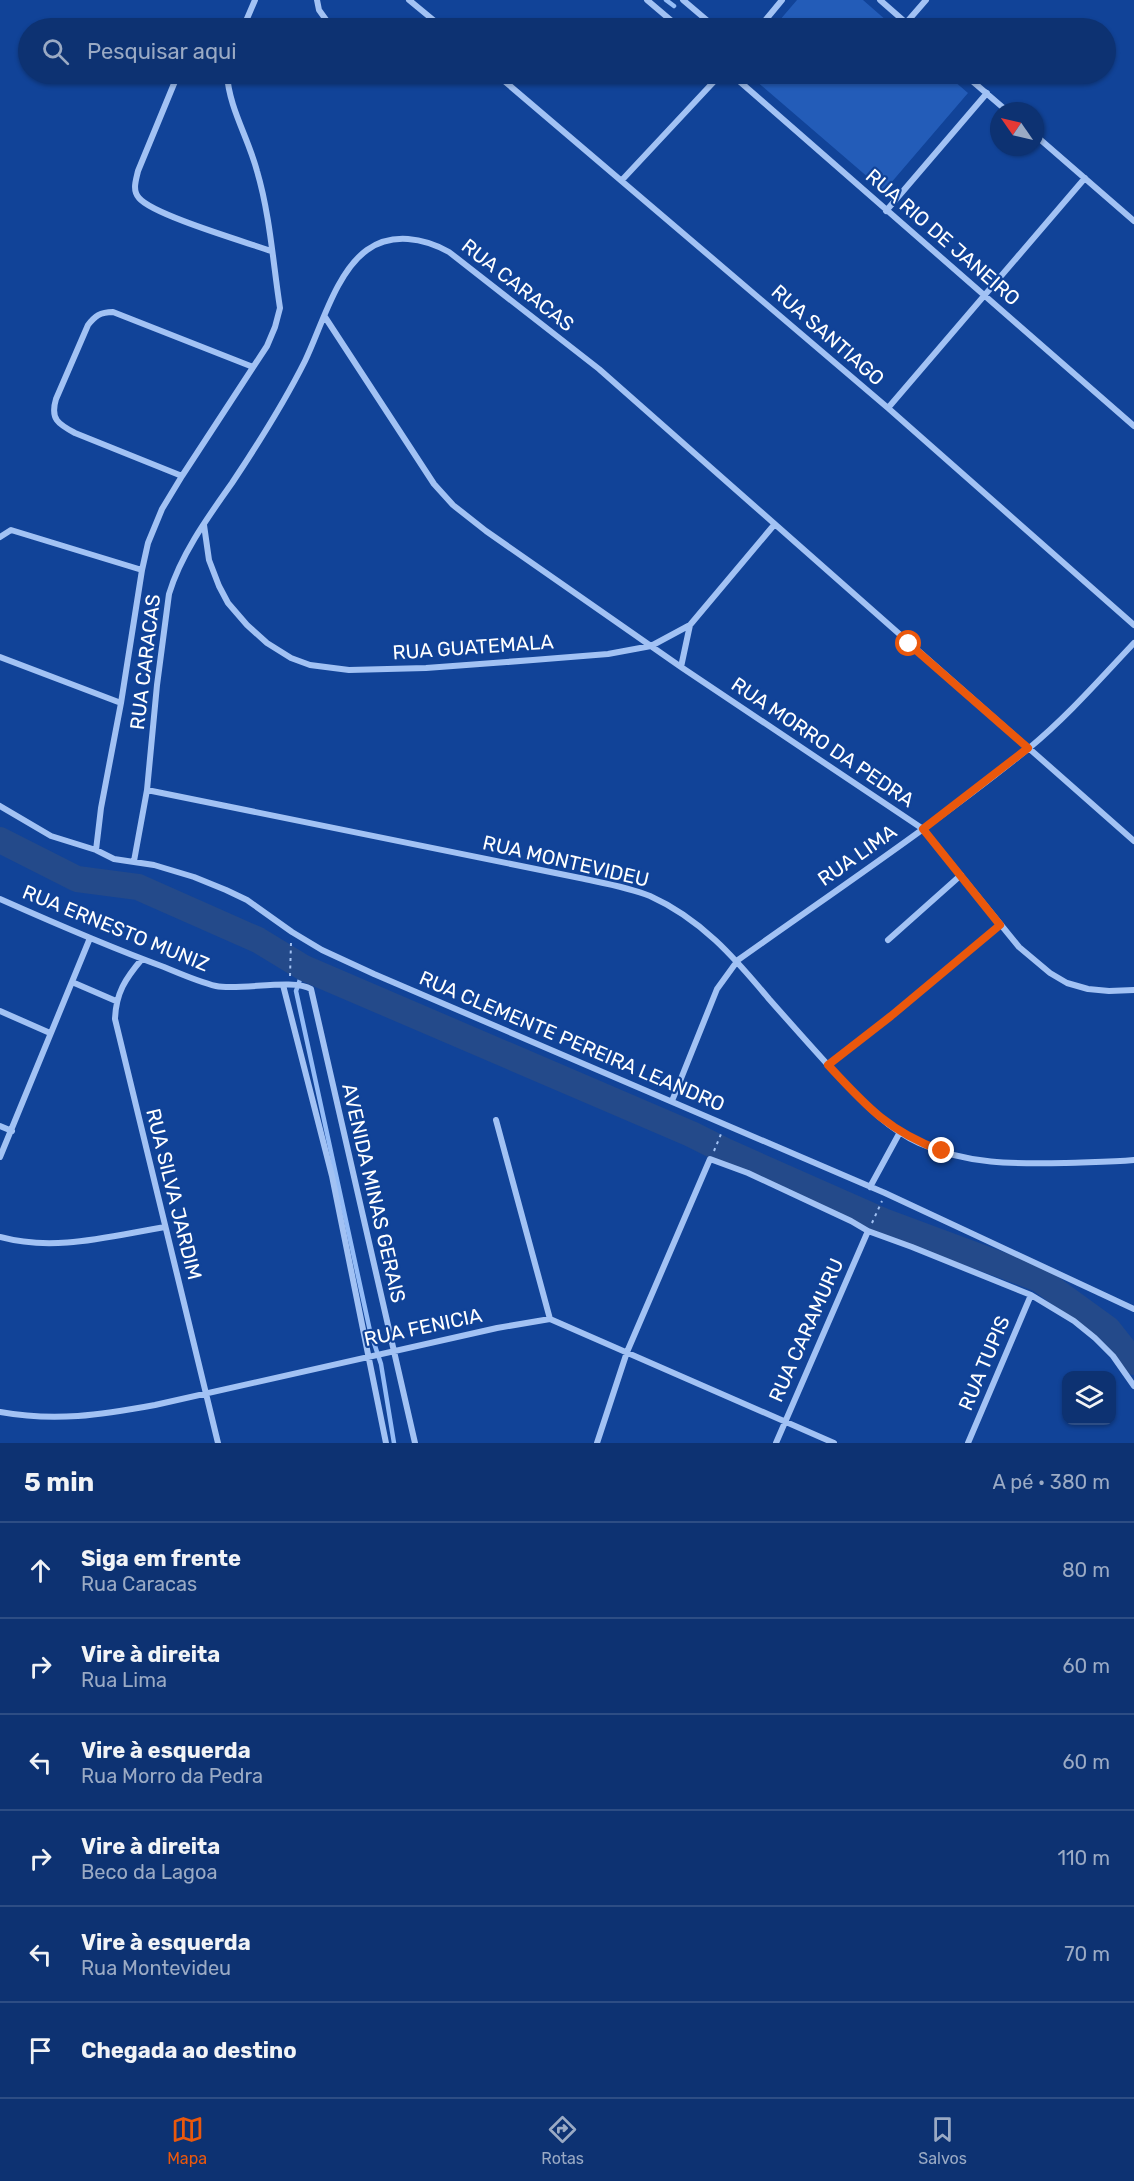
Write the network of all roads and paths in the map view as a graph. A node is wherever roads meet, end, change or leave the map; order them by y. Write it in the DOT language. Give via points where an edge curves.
graph roads {
  1 [pos="255,0"];
  2 [pos="317,0"];
  3 [pos="409,0"];
  4 [pos="647,0"];
  5 [pos="683,0"];
  6 [pos="782,0"];
  7 [pos="880,0"];
  8 [pos="926,0"];
  9 [pos="247,18"];
  10 [pos="325,18"];
  11 [pos="431,18"];
  12 [pos="668,18"];
  13 [pos="704,18"];
  14 [pos="767,18"];
  15 [pos="900,18"];
  16 [pos="910,18"];
  17 [pos="174,84"];
  18 [pos="228,84"];
  19 [pos="508,84"];
  20 [pos="713,84"];
  21 [pos="742,84"];
  22 [pos="976,84"];
  23 [pos="987,93"];
  24 [pos="997,102"];
  25 [pos="1044,143"];
  26 [pos="1085,178"];
  27 [pos="622,180"];
  28 [pos="886,211"];
  29 [pos="1134,221"];
  30 [pos="271,251"];
  31 [pos="985,295"];
  32 [pos="325,317"];
  33 [pos="253,367"];
  34 [pos="888,408"];
  35 [pos="1134,426"];
  36 [pos="182,476"];
  37 [pos="204,524"];
  38 [pos="774,525"];
  39 [pos="0,537"];
  40 [pos="142,570"];
  41 [pos="690,624"];
  42 [pos="1134,625"];
  43 [pos="1134,643"];
  44 [pos="651,646"];
  45 [pos="0,657"];
  46 [pos="681,667"];
  47 [pos="121,704"];
  48 [pos="1028,748"];
  49 [pos="147,790"];
  50 [pos="0,806"];
  51 [pos="923,829"];
  52 [pos="1134,841"];
  53 [pos="96,850"];
  54 [pos="134,861"];
  55 [pos="961,875"];
  56 [pos="0,899"];
  57 [pos="1000,925"];
  58 [pos="90,938"];
  59 [pos="291,939"];
  60 [pos="888,940"];
  61 [pos="142,959"];
  62 [pos="738,960"];
  63 [pos="72,982"];
  64 [pos="290,982"];
  65 [pos="283,985"];
  66 [pos="308,986"];
  67 [pos="1134,990"];
  68 [pos="116,1001"];
  69 [pos="0,1011"];
  70 [pos="50,1033"];
  71 [pos="828,1065"];
  72 [pos="672,1101"];
  73 [pos="496,1120"];
  74 [pos="0,1126"];
  75 [pos="12,1131"];
  76 [pos="722,1131"];
  77 [pos="900,1132"];
  78 [pos="0,1156"];
  79 [pos="711,1157"];
  80 [pos="1134,1160"];
  81 [pos="870,1187"];
  82 [pos="883,1199"];
  83 [pos="165,1227"];
  84 [pos="869,1229"];
  85 [pos="0,1237"];
  86 [pos="1030,1295"];
  87 [pos="1134,1309"];
  88 [pos="550,1319"];
  89 [pos="392,1351"];
  90 [pos="627,1352"];
  91 [pos="372,1355"];
  92 [pos="1134,1386"];
  93 [pos="206,1392"];
  94 [pos="0,1412"];
  95 [pos="783,1422"];
  96 [pos="218,1443"];
  97 [pos="387,1443"];
  98 [pos="415,1443"];
  99 [pos="597,1443"];
  100 [pos="776,1443"];
  101 [pos="834,1443"];
  102 [pos="968,1443"];
  1 -- 9 [label="street"];
  2 -- 10 [label="street"];
  3 -- 11 [label="street"];
  4 -- 12 [label="street"];
  5 -- 13 [label="street"];
  6 -- 14 [label="street"];
  7 -- 15 [label="street"];
  8 -- 16 [label="street"];
  17 -- 30 [label="street" via="138,171 137,196 154,209"];
  18 -- 30 [label="street" via="257,169"];
  19 -- 27 [label="street, RUA SANTIAGO"];
  20 -- 27 [label="street"];
  21 -- 28 [label="street, RUA RIO DE JANEIRO"];
  22 -- 23 [label="street"];
  23 -- 24 [label="street"];
  23 -- 28 [label="street"];
  25 -- 26 [label="street"];
  26 -- 29 [label="street"];
  26 -- 31 [label="street"];
  27 -- 34 [label="street, RUA SANTIAGO"];
  28 -- 31 [label="street, RUA RIO DE JANEIRO"];
  30 -- 33 [label="street" via="280,308 267,346"];
  31 -- 34 [label="street"];
  31 -- 35 [label="street, RUA RIO DE JANEIRO"];
  32 -- 37 [label="street, RUA CARACAS" via="281,404"];
  32 -- 38 [label="street, RUA CARACAS" via="345,275 365,251 391,240 411,239 436,245 461,260 599,369"];
  32 -- 44 [label="street, RUA MORRO DA PEDRA" via="434,484 453,505"];
  33 -- 36 [label="street"];
  33 -- 36 [label="street" via="113,312 103,312 88,325 56,399 54,418 75,433"];
  34 -- 42 [label="street, RUA SANTIAGO"];
  36 -- 40 [label="street" via="155,525"];
  37 -- 44 [label="street, RUA GUATEMALA" via="209,560 228,603 267,643 310,665 349,670 426,668 608,654"];
  37 -- 49 [label="street, RUA CARACAS" via="173,579 169,594"];
  38 -- 41 [label="street, RUA GUATEMALA"];
  38 -- 48 [label="street, RUA CARACAS"];
  39 -- 40 [label="street" via="11,530"];
  40 -- 47 [label="street"];
  41 -- 44 [label="street, RUA GUATEMALA"];
  41 -- 46 [label="street"];
  43 -- 48 [label="street, RUA LIMA" via="1067,714"];
  44 -- 46 [label="street, RUA MORRO DA PEDRA"];
  45 -- 47 [label="street"];
  46 -- 51 [label="street, RUA MORRO DA PEDRA"];
  47 -- 53 [label="street"];
  48 -- 51 [label="street, RUA LIMA"];
  48 -- 52 [label="street, RUA CARACAS"];
  49 -- 54 [label="street, RUA CARACAS"];
  49 -- 62 [label="street, RUA MONTEVIDEU" via="628,889 695,921"];
  50 -- 53 [label="street, RUA CLEMENTE PEREIRA LEANDRO" via="51,836"];
  51 -- 55 [label="street, RUA MORRO DA PEDRA"];
  51 -- 62 [label="street, RUA LIMA"];
  53 -- 54 [label="street, RUA CLEMENTE PEREIRA LEANDRO" via="114,860"];
  54 -- 72 [label="street, RUA CLEMENTE PEREIRA LEANDRO" via="226,890 322,950"];
  55 -- 57 [label="street, RUA MORRO DA PEDRA"];
  55 -- 60 [label="street"];
  56 -- 58 [label="street, RUA ERNESTO MUNIZ"];
  57 -- 67 [label="street, RUA MORRO DA PEDRA" via="1034,961 1067,982 1088,989"];
  57 -- 71 [label="street"];
  58 -- 61 [label="street, RUA ERNESTO MUNIZ"];
  58 -- 63 [label="street"];
  59 -- 64 [label="path"];
  61 -- 65 [label="street, RUA ERNESTO MUNIZ" via="215,986"];
  61 -- 68 [label="street, RUA SILVA JARDIM"];
  62 -- 71 [label="street, RUA MONTEVIDEU"];
  62 -- 72 [label="street, RUA LIMA" via="717,988"];
  63 -- 68 [label="street"];
  63 -- 70 [label="street"];
  64 -- 65 [label="street, RUA ERNESTO MUNIZ"];
  64 -- 66 [label="street, RUA ERNESTO MUNIZ"];
  65 -- 91 [label="street, AVENIDA MINAS GERAIS"];
  66 -- 89 [label="street, AVENIDA MINAS GERAIS"];
  68 -- 83 [label="street, RUA SILVA JARDIM" via="118,1037"];
  69 -- 70 [label="street"];
  70 -- 75 [label="street"];
  71 -- 77 [label="street, RUA MONTEVIDEU" via="866,1105"];
  72 -- 81 [label="street, RUA CLEMENTE PEREIRA LEANDRO"];
  73 -- 88 [label="street"];
  74 -- 75 [label="street"];
  75 -- 78 [label="street"];
  76 -- 79 [label="path"];
  77 -- 80 [label="street, RUA MONTEVIDEU" via="919,1143 989,1163"];
  77 -- 81 [label="street"];
  79 -- 84 [label="street"];
  79 -- 90 [label="street"];
  81 -- 87 [label="street, RUA CLEMENTE PEREIRA LEANDRO"];
  82 -- 84 [label="path"];
  83 -- 85 [label="street" via="74,1243 44,1244"];
  83 -- 93 [label="street, RUA SILVA JARDIM"];
  84 -- 86 [label="street"];
  84 -- 95 [label="street, RUA CARAMURU"];
  86 -- 92 [label="street" via="1095,1338"];
  86 -- 102 [label="street, RUA TUPIS"];
  88 -- 89 [label="street, RUA FENICIA"];
  88 -- 90 [label="street"];
  89 -- 91 [label="street, RUA FENICIA"];
  89 -- 98 [label="street, AVENIDA MINAS GERAIS"];
  90 -- 95 [label="street"];
  90 -- 99 [label="street"];
  91 -- 93 [label="street, RUA FENICIA"];
  91 -- 97 [label="street, AVENIDA MINAS GERAIS"];
  93 -- 94 [label="street, RUA FENICIA" via="101,1415 62,1418"];
  93 -- 96 [label="street, RUA SILVA JARDIM"];
  95 -- 100 [label="street, RUA CARAMURU"];
  95 -- 101 [label="street"];
}
